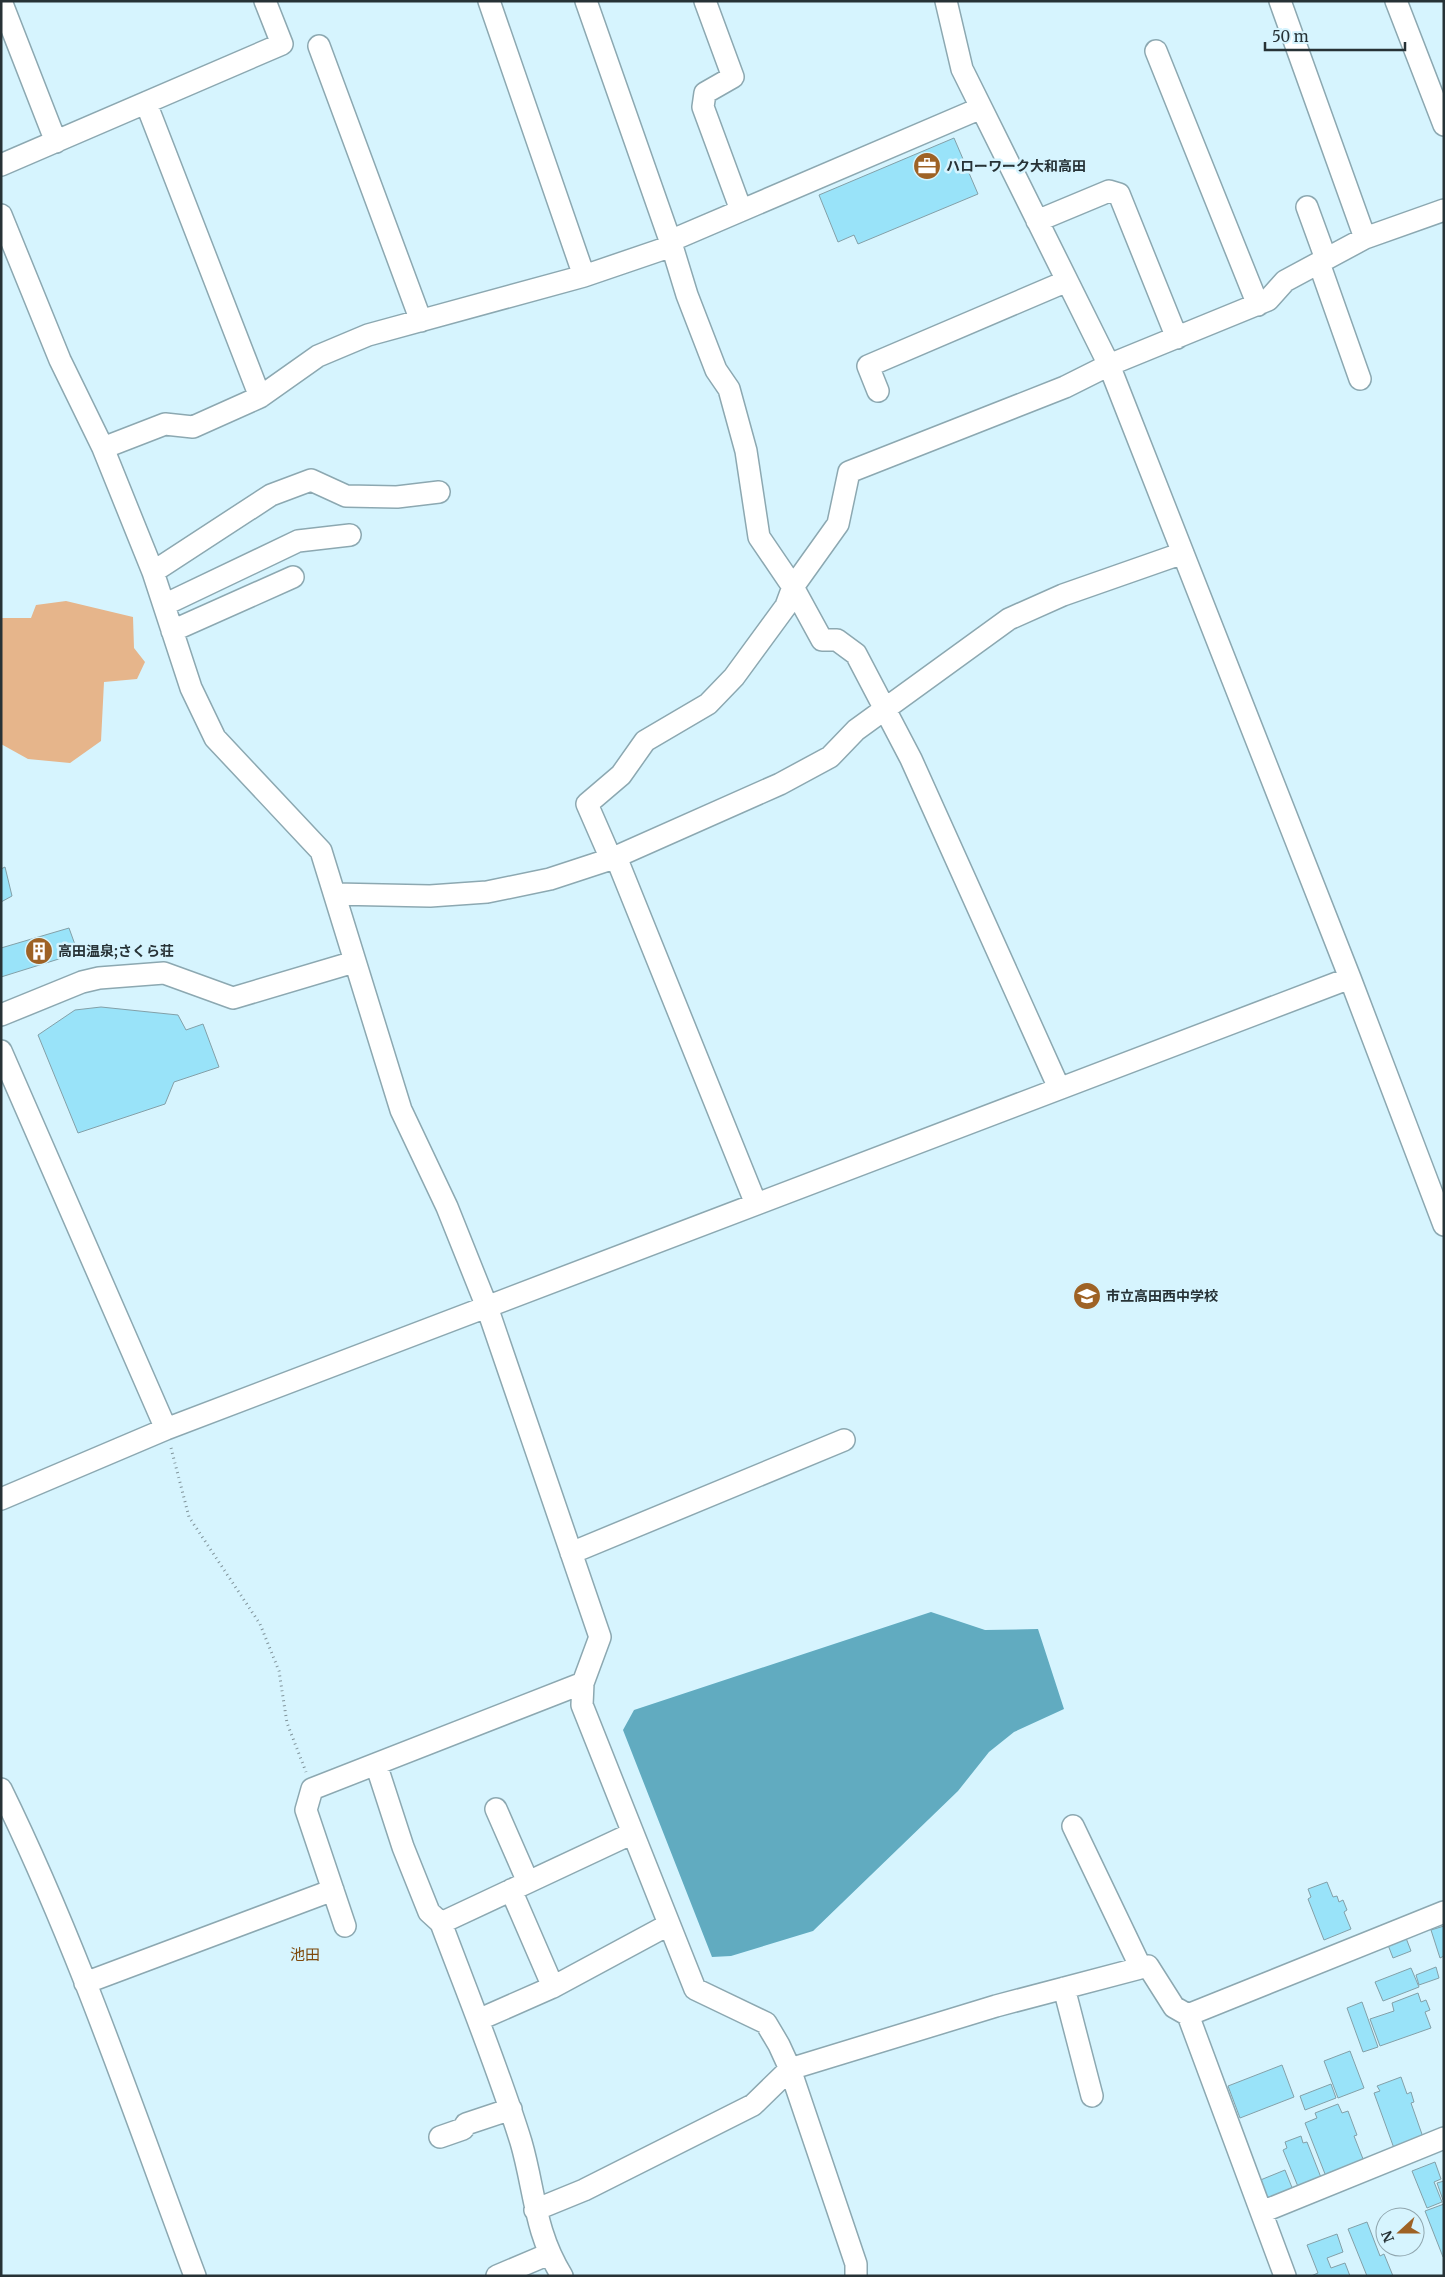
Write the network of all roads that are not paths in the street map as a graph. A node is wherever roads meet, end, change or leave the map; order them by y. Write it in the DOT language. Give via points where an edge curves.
graph roads {
  1 [pos="1,1"];
  2 [pos="264,1"];
  3 [pos="489,1"];
  4 [pos="586,1"];
  5 [pos="705,1"];
  6 [pos="929,1"];
  7 [pos="1280,1"];
  8 [pos="1396,1"];
  9 [pos="947,8"];
  10 [pos="318,46"];
  11 [pos="1156,51"];
  12 [pos="146,103"];
  13 [pos="981,108"];
  14 [pos="1444,125"];
  15 [pos="56,142"];
  16 [pos="1,165"];
  17 [pos="1307,207"];
  18 [pos="741,210"];
  19 [pos="1444,210"];
  20 [pos="1,215"];
  21 [pos="1037,221"];
  22 [pos="1365,238"];
  23 [pos="671,244"];
  24 [pos="1323,261"];
  25 [pos="584,276"];
  26 [pos="1067,282"];
  27 [pos="1258,305"];
  28 [pos="421,321"];
  29 [pos="1177,338"];
  30 [pos="1109,365"];
  31 [pos="1360,379"];
  32 [pos="878,391"];
  33 [pos="260,397"];
  34 [pos="103,448"];
  35 [pos="439,492"];
  36 [pos="350,535"];
  37 [pos="1183,552"];
  38 [pos="153,572"];
  39 [pos="294,577"];
  40 [pos="792,587"];
  41 [pos="164,605"];
  42 [pos="172,631"];
  43 [pos="886,707"];
  44 [pos="613,858"];
  45 [pos="335,894"];
  46 [pos="354,962"];
  47 [pos="1350,978"];
  48 [pos="1,1015"];
  49 [pos="1,1051"];
  50 [pos="1060,1088"];
  51 [pos="756,1204"];
  52 [pos="1444,1225"];
  53 [pos="487,1307"];
  54 [pos="166,1429"];
  55 [pos="844,1440"];
  56 [pos="1,1499"];
  57 [pos="571,1553"];
  58 [pos="583,1683"];
  59 [pos="376,1764"];
  60 [pos="1,1789"];
  61 [pos="496,1809"];
  62 [pos="1073,1826"];
  63 [pos="633,1833"];
  64 [pos="520,1886"];
  65 [pos="333,1890"];
  66 [pos="1444,1912"];
  67 [pos="441,1923"];
  68 [pos="668,1925"];
  69 [pos="345,1926"];
  70 [pos="1141,1968"];
  71 [pos="85,1983"];
  72 [pos="553,1987"];
  73 [pos="1064,1988"];
  74 [pos="1188,2015"];
  75 [pos="478,2020"];
  76 [pos="790,2069"];
  77 [pos="1092,2096"];
  78 [pos="511,2109"];
  79 [pos="440,2137"];
  80 [pos="1444,2138"];
  81 [pos="535,2210"];
  82 [pos="1262,2212"];
  83 [pos="549,2254"];
  84 [pos="196,2276"];
  85 [pos="497,2276"];
  86 [pos="562,2276"];
  87 [pos="856,2276"];
  88 [pos="1285,2276"];
  1 -- 15 [label="street"];
  2 -- 12 [label="street" via="282,44"];
  3 -- 25 [label="street"];
  4 -- 23 [label="street"];
  5 -- 18 [label="street" via="733,77 705,93 703,107"];
  6 -- 9 [label="street"];
  7 -- 22 [label="street"];
  8 -- 14 [label="street"];
  9 -- 13 [label="street" via="962,69"];
  10 -- 28 [label="street"];
  11 -- 27 [label="street"];
  12 -- 15 [label="street"];
  12 -- 33 [label="street"];
  13 -- 18 [label="street"];
  13 -- 21 [label="street"];
  15 -- 16 [label="street"];
  17 -- 24 [label="street"];
  18 -- 23 [label="street"];
  19 -- 22 [label="street"];
  20 -- 34 [label="street" via="60,360"];
  21 -- 26 [label="street"];
  21 -- 29 [label="street" via="1109,191 1119,194"];
  22 -- 24 [label="street"];
  23 -- 25 [label="street"];
  23 -- 40 [label="street" via="716,370 729,389 744,442 759,537"];
  24 -- 27 [label="street" via="1285,281 1268,300"];
  24 -- 31 [label="street"];
  25 -- 28 [label="street"];
  26 -- 30 [label="street"];
  26 -- 32 [label="street" via="868,366"];
  27 -- 29 [label="street"];
  28 -- 33 [label="street" via="368,335 318,356"];
  29 -- 30 [label="street"];
  30 -- 37 [label="street"];
  30 -- 40 [label="street" via="1065,387 849,472 838,524"];
  33 -- 34 [label="street" via="193,427 165,424"];
  34 -- 38 [label="street"];
  35 -- 38 [label="street" via="397,497 346,496 311,480 271,495"];
  36 -- 41 [label="street" via="298,542"];
  37 -- 43 [label="street" via="1063,595 1009,619"];
  37 -- 47 [label="street"];
  38 -- 41 [label="street"];
  39 -- 42 [label="street"];
  40 -- 43 [label="street" via="822,640 836,640 856,654"];
  40 -- 44 [label="street" via="786,606 734,677 708,704 645,741 620,775 587,804"];
  41 -- 42 [label="street"];
  42 -- 45 [label="street" via="191,688 215,738 321,851"];
  43 -- 44 [label="street" via="856,730 830,757 780,784"];
  43 -- 50 [label="street"];
  44 -- 45 [label="street" via="550,879 487,892 430,896"];
  44 -- 51 [label="street"];
  45 -- 46 [label="street"];
  46 -- 48 [label="street" via="234,998 164,973 99,978"];
  46 -- 53 [label="street" via="401,1110 447,1207"];
  47 -- 50 [label="street"];
  47 -- 52 [label="street"];
  49 -- 54 [label="street"];
  50 -- 51 [label="street"];
  51 -- 53 [label="street"];
  53 -- 54 [label="street"];
  53 -- 57 [label="street"];
  54 -- 56 [label="street"];
  55 -- 57 [label="street"];
  57 -- 58 [label="street" via="600,1637"];
  58 -- 59 [label="street"];
  58 -- 63 [label="street" via="582,1705"];
  59 -- 65 [label="street" via="312,1789 306,1810"];
  59 -- 67 [label="street" via="403,1847 429,1912"];
  60 -- 71 [label="street" via="31,1850"];
  61 -- 64 [label="street"];
  62 -- 70 [label="street"];
  63 -- 64 [label="street"];
  63 -- 68 [label="street"];
  64 -- 67 [label="street"];
  64 -- 72 [label="street"];
  65 -- 69 [label="street"];
  65 -- 71 [label="street"];
  66 -- 74 [label="street"];
  67 -- 75 [label="street"];
  68 -- 72 [label="street"];
  68 -- 76 [label="street" via="695,1989 766,2024"];
  70 -- 73 [label="street"];
  70 -- 74 [label="street" via="1148,1966 1174,2007"];
  71 -- 84 [label="street"];
  72 -- 75 [label="street"];
  73 -- 76 [label="street"];
  73 -- 77 [label="street"];
  74 -- 82 [label="street"];
  75 -- 78 [label="street"];
  76 -- 81 [label="street" via="753,2105 600,2182"];
  76 -- 87 [label="street" via="856,2264"];
  78 -- 79 [label="street" via="466,2124"];
  78 -- 81 [label="street" via="526,2159"];
  80 -- 82 [label="street"];
  81 -- 83 [label="street"];
  82 -- 88 [label="street"];
  83 -- 85 [label="street"];
  83 -- 86 [label="street"];
}
